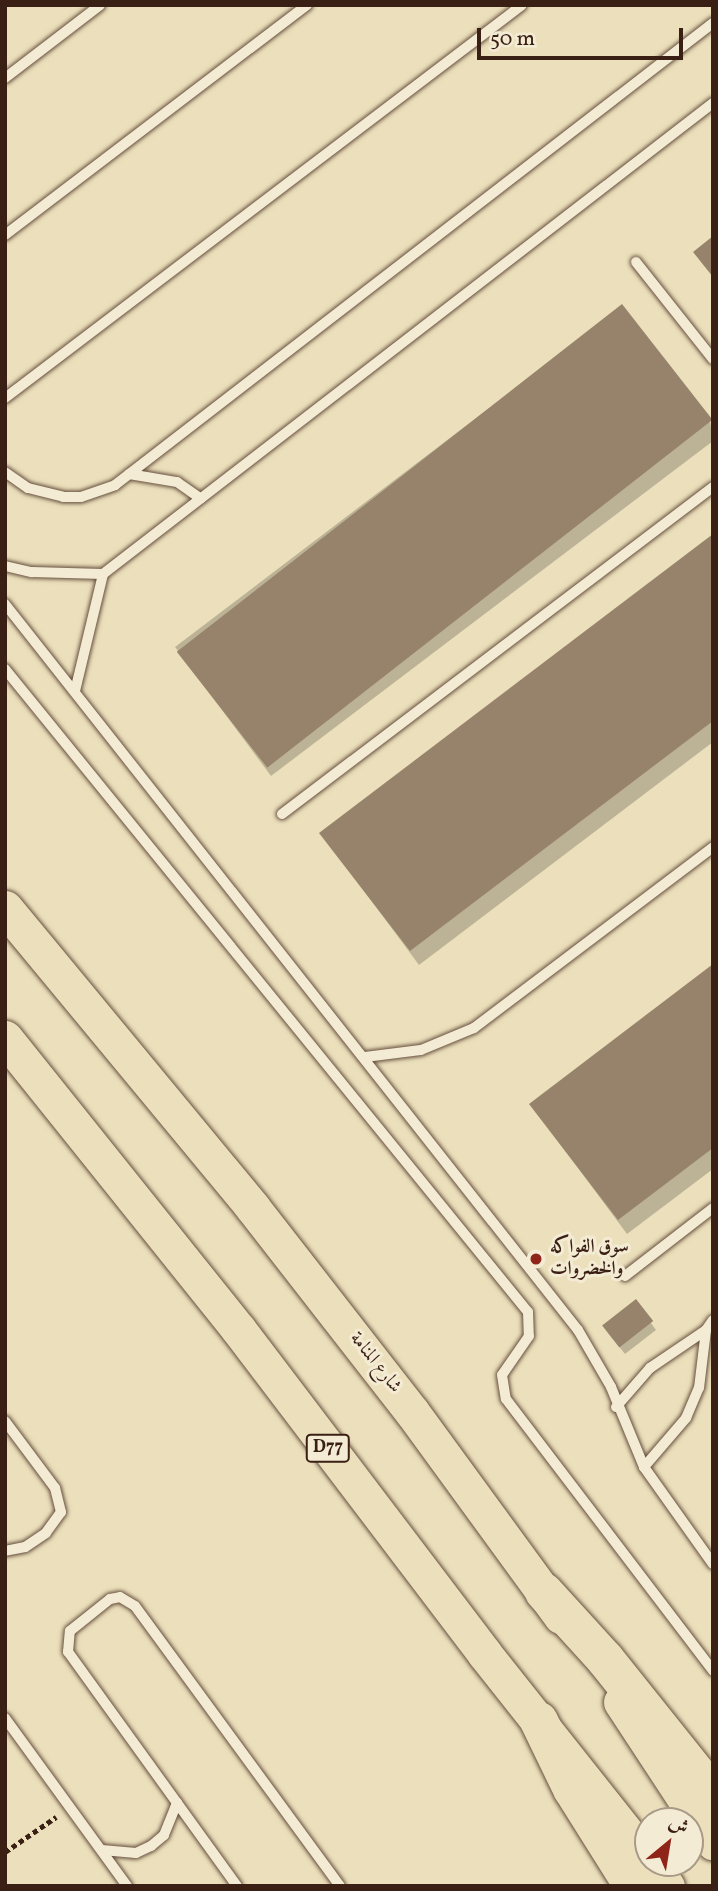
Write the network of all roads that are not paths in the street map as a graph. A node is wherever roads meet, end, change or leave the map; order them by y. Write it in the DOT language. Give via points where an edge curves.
graph roads {
  1 [pos="100,5"];
  2 [pos="307,5"];
  3 [pos="522,5"];
  4 [pos="713,23"];
  5 [pos="7,75"];
  6 [pos="713,103"];
  7 [pos="5,235"];
  8 [pos="636,262"];
  9 [pos="713,359"];
  10 [pos="5,398"];
  11 [pos="5,472"];
  12 [pos="129,474"];
  13 [pos="711,487"];
  14 [pos="201,499"];
  15 [pos="5,566"];
  16 [pos="103,574"];
  17 [pos="5,604"];
  18 [pos="5,670"];
  19 [pos="75,691"];
  20 [pos="282,814"];
  21 [pos="713,847"];
  22 [pos="5,908"];
  23 [pos="5,1038"];
  24 [pos="365,1057"];
  25 [pos="713,1208"];
  26 [pos="625,1276"];
  27 [pos="713,1320"];
  28 [pos="710,1332"];
  29 [pos="616,1407"];
  30 [pos="5,1421"];
  31 [pos="644,1467"];
  32 [pos="5,1551"];
  33 [pos="713,1564"];
  34 [pos="544,1592"];
  35 [pos="713,1671"];
  36 [pos="5,1718"];
  37 [pos="539,1721"];
  38 [pos="713,1794"];
  39 [pos="177,1803"];
  40 [pos="634,1843"];
  41 [pos="713,1843"];
  42 [pos="102,1850"];
  43 [pos="127,1886"];
  44 [pos="237,1886"];
  45 [pos="340,1886"];
  46 [pos="632,1886"];
  1 -- 5 [label="lane"];
  2 -- 7 [label="lane"];
  3 -- 10 [label="lane"];
  4 -- 12 [label="lane"];
  6 -- 14 [label="lane"];
  8 -- 9 [label="lane"];
  11 -- 12 [label="lane" via="28,488 63,497 99,492"];
  12 -- 14 [label="lane" via="177,482"];
  13 -- 20 [label="lane"];
  14 -- 16 [label="lane"];
  15 -- 16 [label="lane" via="32,572"];
  16 -- 19 [label="lane"];
  17 -- 19 [label="lane"];
  18 -- 35 [label="lane" via="528,1312 529,1336 502,1375 506,1399"];
  19 -- 24 [label="lane"];
  21 -- 24 [label="lane" via="474,1028 421,1050"];
  22 -- 34 [label="main road, شارع المنامة" via="253,1208 412,1412"];
  23 -- 37 [label="main road, D77" via="239,1330"];
  24 -- 29 [label="lane" via="578,1330 611,1387"];
  25 -- 26 [label="lane"];
  27 -- 28 [label="lane"];
  28 -- 29 [label="lane" via="650,1368"];
  28 -- 31 [label="lane" via="699,1388 686,1418"];
  29 -- 31 [label="lane"];
  30 -- 32 [label="lane" via="55,1488 61,1512 46,1533 25,1547"];
  31 -- 33 [label="lane"];
  34 -- 38 [label="highway" via="606,1659"];
  34 -- 41 [label="main road, شارع المنامة"];
  36 -- 42 [label="lane"];
  37 -- 40 [label="main road, D77"];
  37 -- 46 [label="highway" via="572,1789"];
  39 -- 42 [label="lane" via="164,1835 151,1846 135,1853"];
  39 -- 44 [label="lane"];
  39 -- 45 [label="lane" via="68,1652 70,1631 110,1599 120,1597 135,1606"];
  42 -- 43 [label="lane"];
}
